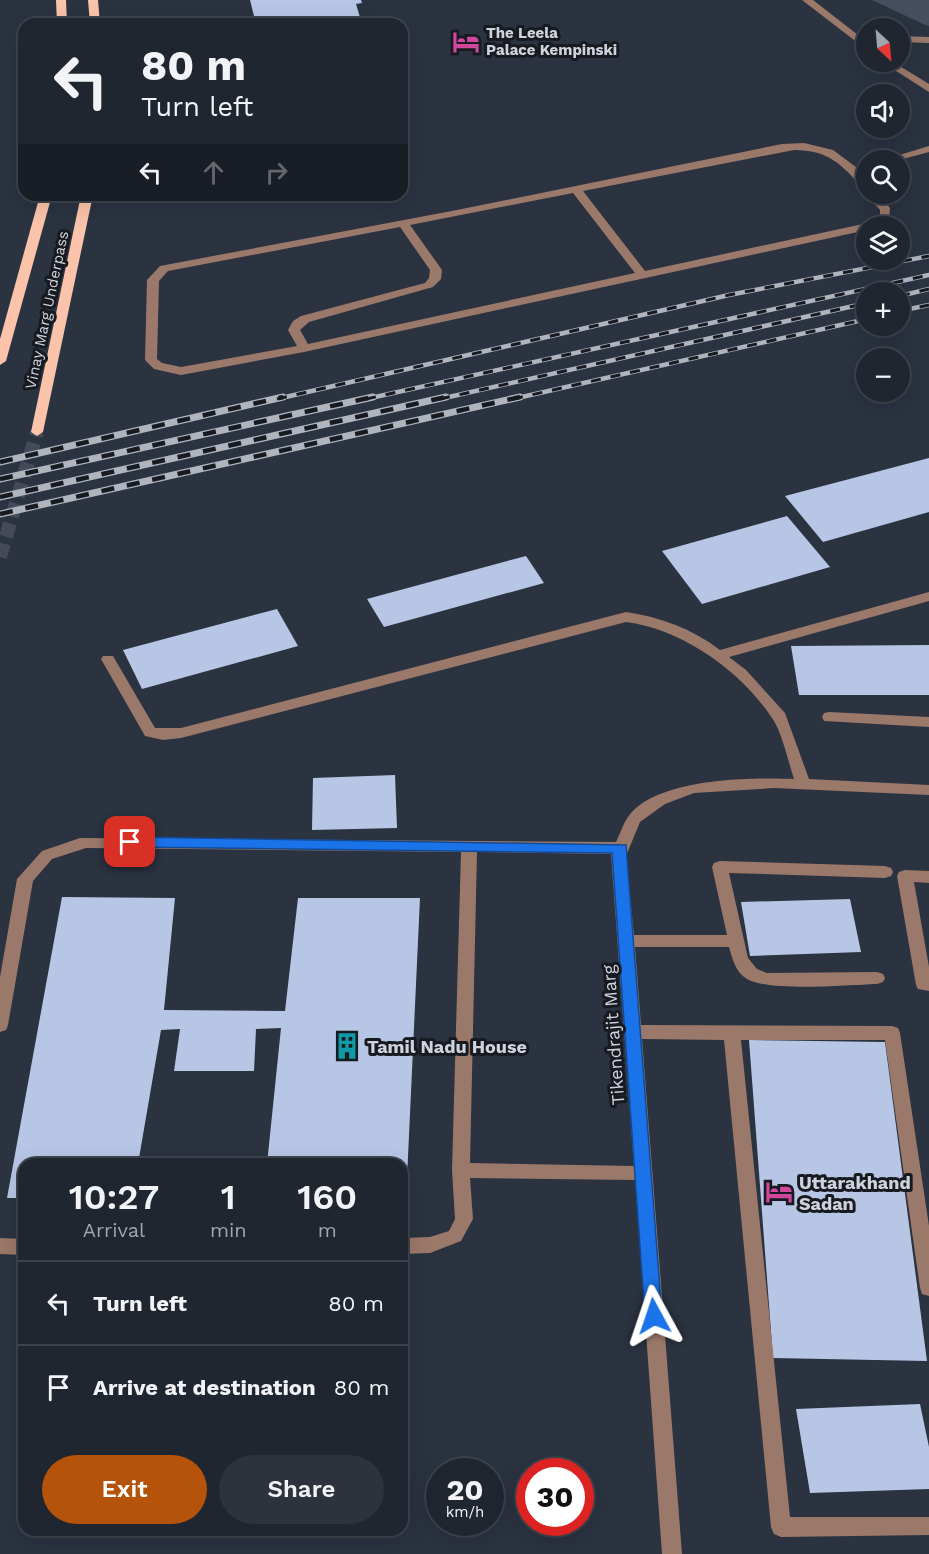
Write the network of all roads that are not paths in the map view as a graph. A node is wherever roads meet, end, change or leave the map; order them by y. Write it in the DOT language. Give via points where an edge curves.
graph roads {
  1 [pos="61,0"];
  2 [pos="93,0"];
  3 [pos="807,0"];
  4 [pos="62,18"];
  5 [pos="94,18"];
  6 [pos="856,37"];
  7 [pos="910,39"];
  8 [pos="929,40"];
  9 [pos="903,72"];
  10 [pos="929,89"];
  11 [pos="929,148"];
  12 [pos="910,154"];
  13 [pos="854,171"];
  14 [pos="856,173"];
  15 [pos="576,189"];
  16 [pos="44,201"];
  17 [pos="86,201"];
  18 [pos="403,223"];
  19 [pos="856,229"];
  20 [pos="642,275"];
  21 [pos="304,348"];
  22 [pos="0,361"];
  23 [pos="37,432"];
  24 [pos="929,596"];
  25 [pos="717,655"];
  26 [pos="108,659"];
  27 [pos="829,717"];
  28 [pos="929,722"];
  29 [pos="804,784"];
  30 [pos="929,790"];
  31 [pos="469,846"];
  32 [pos="621,848"];
  33 [pos="885,872"];
  34 [pos="929,877"];
  35 [pos="627,941"];
  36 [pos="736,941"];
  37 [pos="877,978"];
  38 [pos="929,985"];
  39 [pos="0,1025"];
  40 [pos="633,1032"];
  41 [pos="732,1033"];
  42 [pos="461,1170"];
  43 [pos="642,1173"];
  44 [pos="408,1245"];
  45 [pos="0,1246"];
  46 [pos="18,1247"];
  47 [pos="929,1288"];
  48 [pos="929,1526"];
  49 [pos="672,1554"];
  1 -- 4 [label="main road"];
  2 -- 5 [label="main road"];
  3 -- 6 [label="street"];
  7 -- 8 [label="street"];
  9 -- 10 [label="street"];
  11 -- 12 [label="street"];
  13 -- 14 [label="street"];
  13 -- 15 [label="street" via="825,148 782,147"];
  15 -- 18 [label="street"];
  15 -- 20 [label="street"];
  16 -- 22 [label="main road, Vinay Marg Underpass"];
  17 -- 23 [label="main road, Vinay Marg Underpass"];
  18 -- 21 [label="street" via="436,270 435,279 418,290 305,319 294,330"];
  18 -- 21 [label="street" via="164,268 153,280 151,360 158,366 194,370"];
  19 -- 20 [label="street"];
  20 -- 21 [label="street"];
  24 -- 25 [label="street"];
  25 -- 26 [label="street" via="699,641 650,620 626,617 163,735 150,732"];
  25 -- 29 [label="street" via="741,673 780,717"];
  27 -- 28 [label="street"];
  29 -- 30 [label="street, Tikendrajit Marg"];
  29 -- 32 [label="street, Tikendrajit Marg" via="693,788 660,800 634,819"];
  31 -- 32 [label="street"];
  31 -- 39 [label="street" via="85,842 47,855 25,879"];
  31 -- 42 [label="street"];
  32 -- 35 [label="street, Tikendrajit Marg" via="618,856"];
  33 -- 36 [label="street" via="720,867"];
  34 -- 38 [label="street" via="906,876 924,985"];
  35 -- 36 [label="street"];
  35 -- 40 [label="street, Tikendrajit Marg"];
  36 -- 37 [label="street" via="740,960 751,974 767,980"];
  40 -- 41 [label="street"];
  40 -- 43 [label="street, Tikendrajit Marg"];
  41 -- 47 [label="street" via="892,1033"];
  41 -- 48 [label="street" via="781,1527"];
  42 -- 43 [label="street"];
  42 -- 44 [label="street" via="464,1219 455,1236 429,1245"];
  43 -- 49 [label="street, Tikendrajit Marg"];
  45 -- 46 [label="street"];
}
